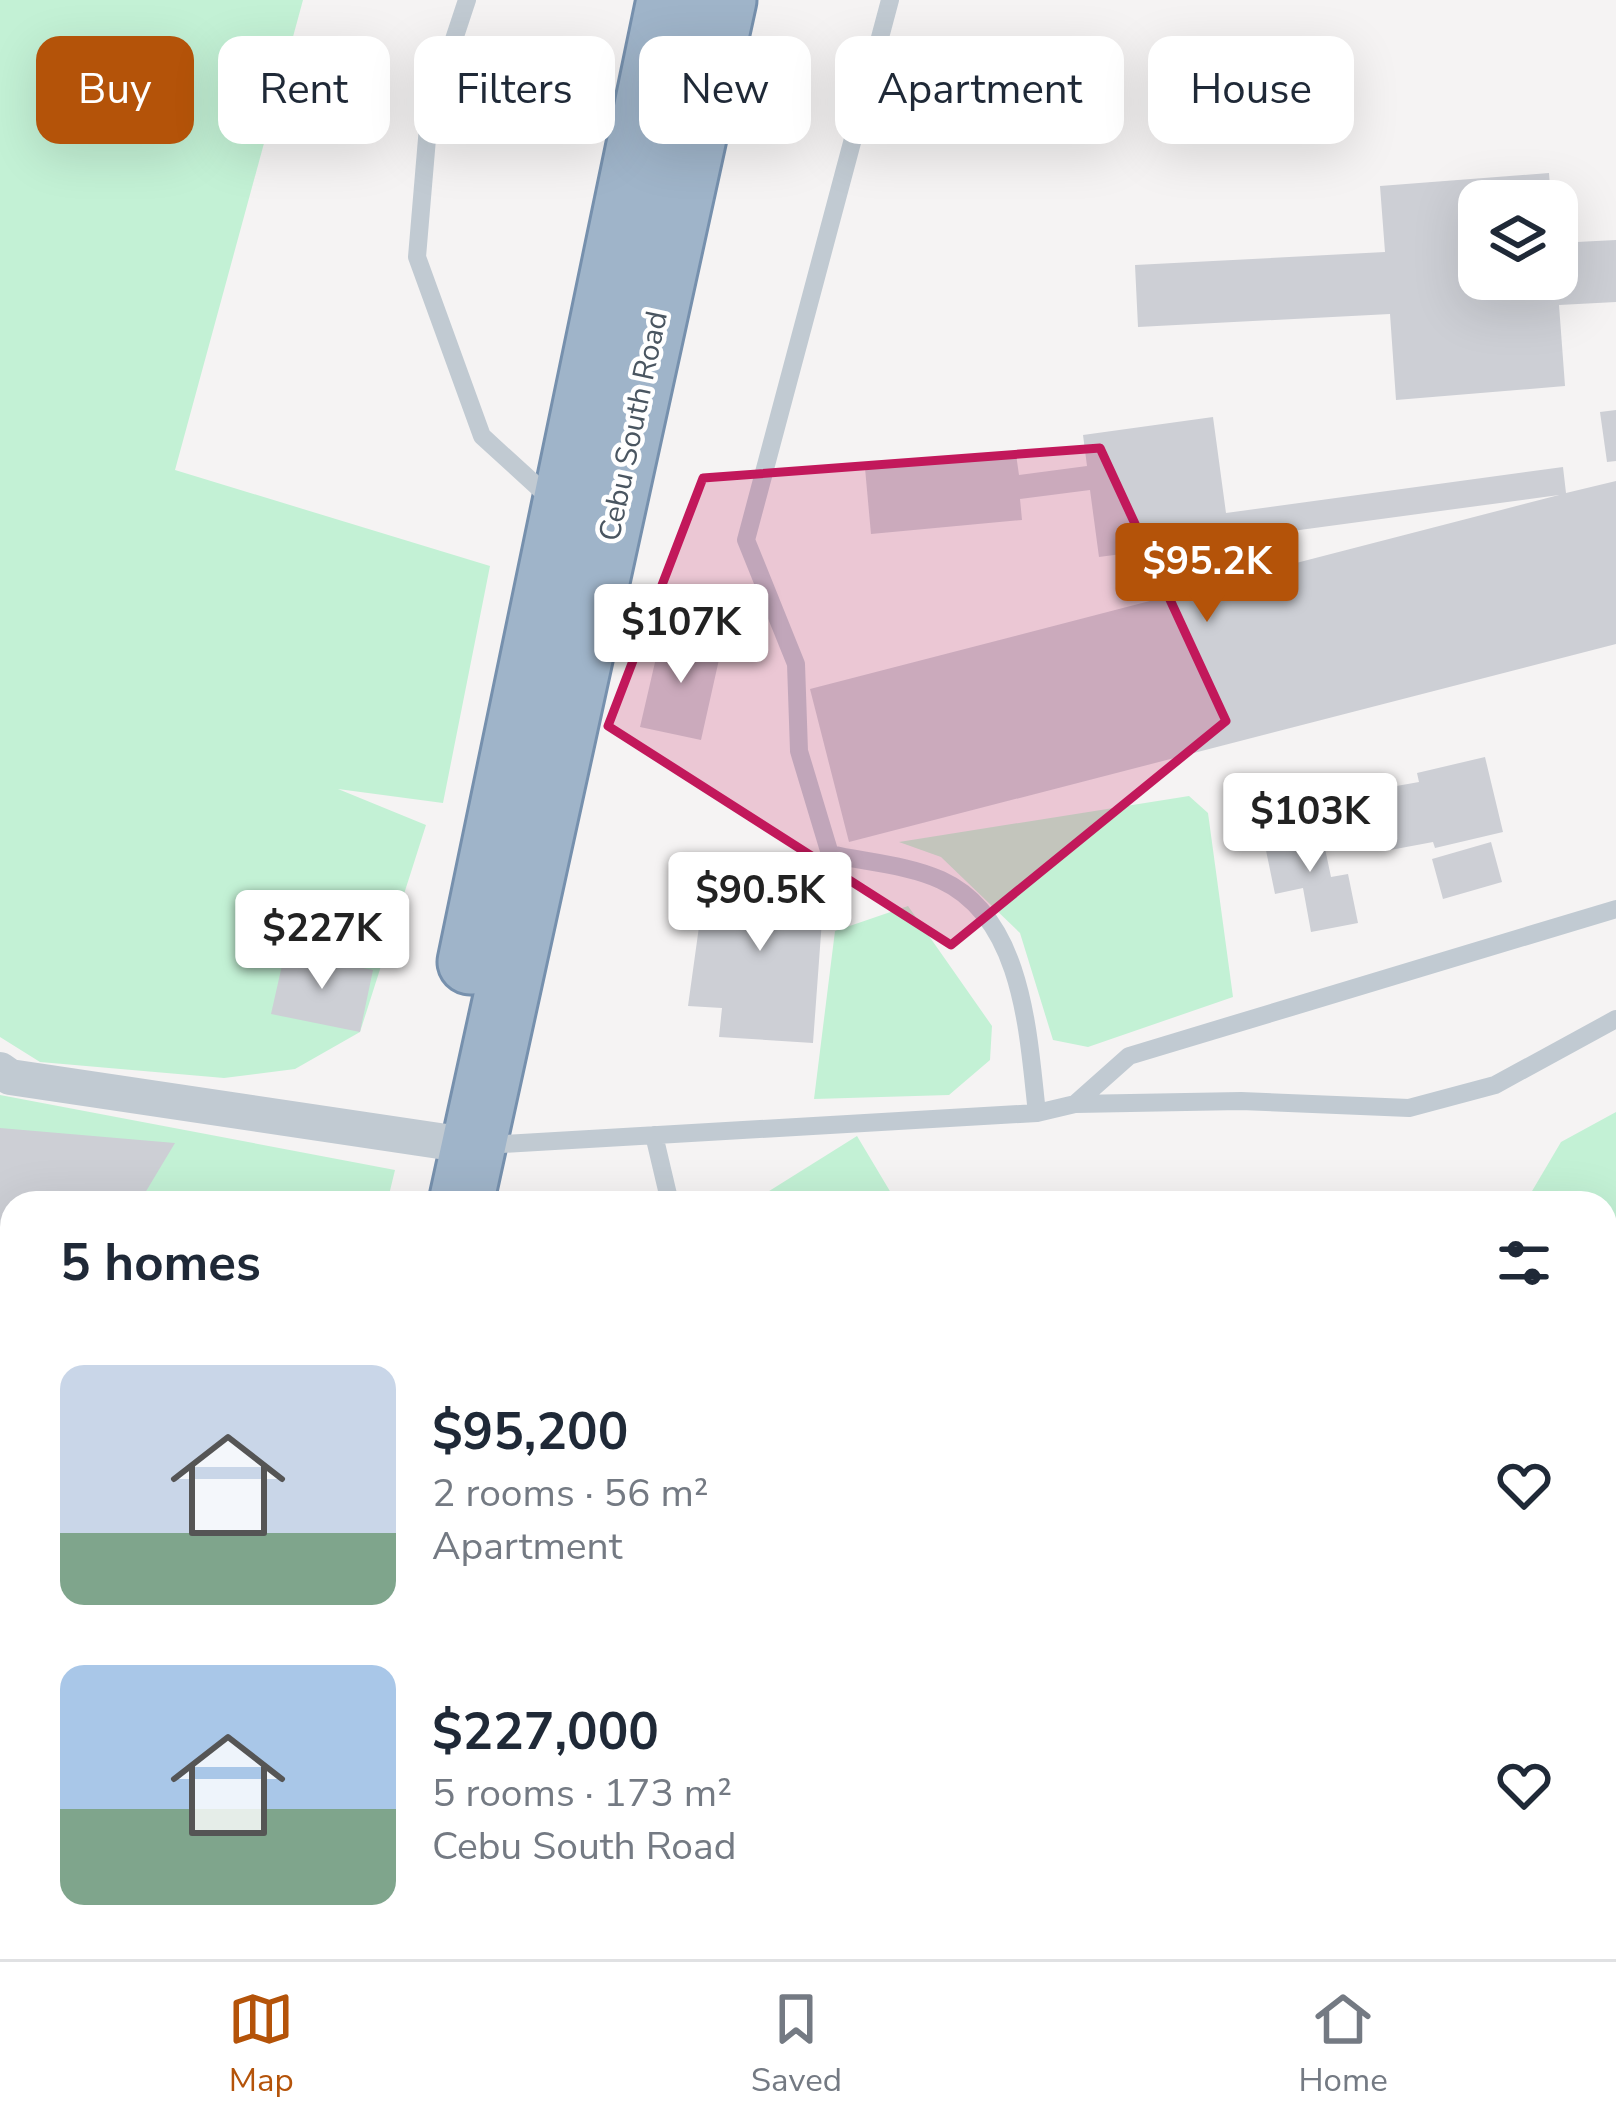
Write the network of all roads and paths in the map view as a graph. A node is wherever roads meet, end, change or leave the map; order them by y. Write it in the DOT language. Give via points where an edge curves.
graph roads {
  1 [pos="467,0"];
  2 [pos="669,0"];
  3 [pos="724,0"];
  4 [pos="890,0"];
  5 [pos="589,519"];
  6 [pos="1616,909"];
  7 [pos="1616,1019"];
  8 [pos="0,1070"];
  9 [pos="1075,1104"];
  10 [pos="1037,1113"];
  11 [pos="654,1135"];
  12 [pos="456,1162"];
  13 [pos="429,1191"];
  14 [pos="667,1191"];
  1 -- 5 [label="lane" via="429,116 417,256 482,436"];
  2 -- 5 [label="highway, Cebu South Road"];
  3 -- 5 [label="highway, Cebu South Road"];
  4 -- 10 [label="lane" via="746,541 796,664 799,751 830,854 942,880 998,929 1027,1023"];
  5 -- 12 [label="highway, Cebu South Road"];
  6 -- 9 [label="lane" via="1129,1056"];
  7 -- 9 [label="lane" via="1495,1085 1409,1108"];
  8 -- 12 [label="street"];
  9 -- 10 [label="lane"];
  10 -- 11 [label="lane"];
  11 -- 12 [label="lane"];
  11 -- 14 [label="lane"];
  12 -- 13 [label="highway, Cebu South Road"];
}
